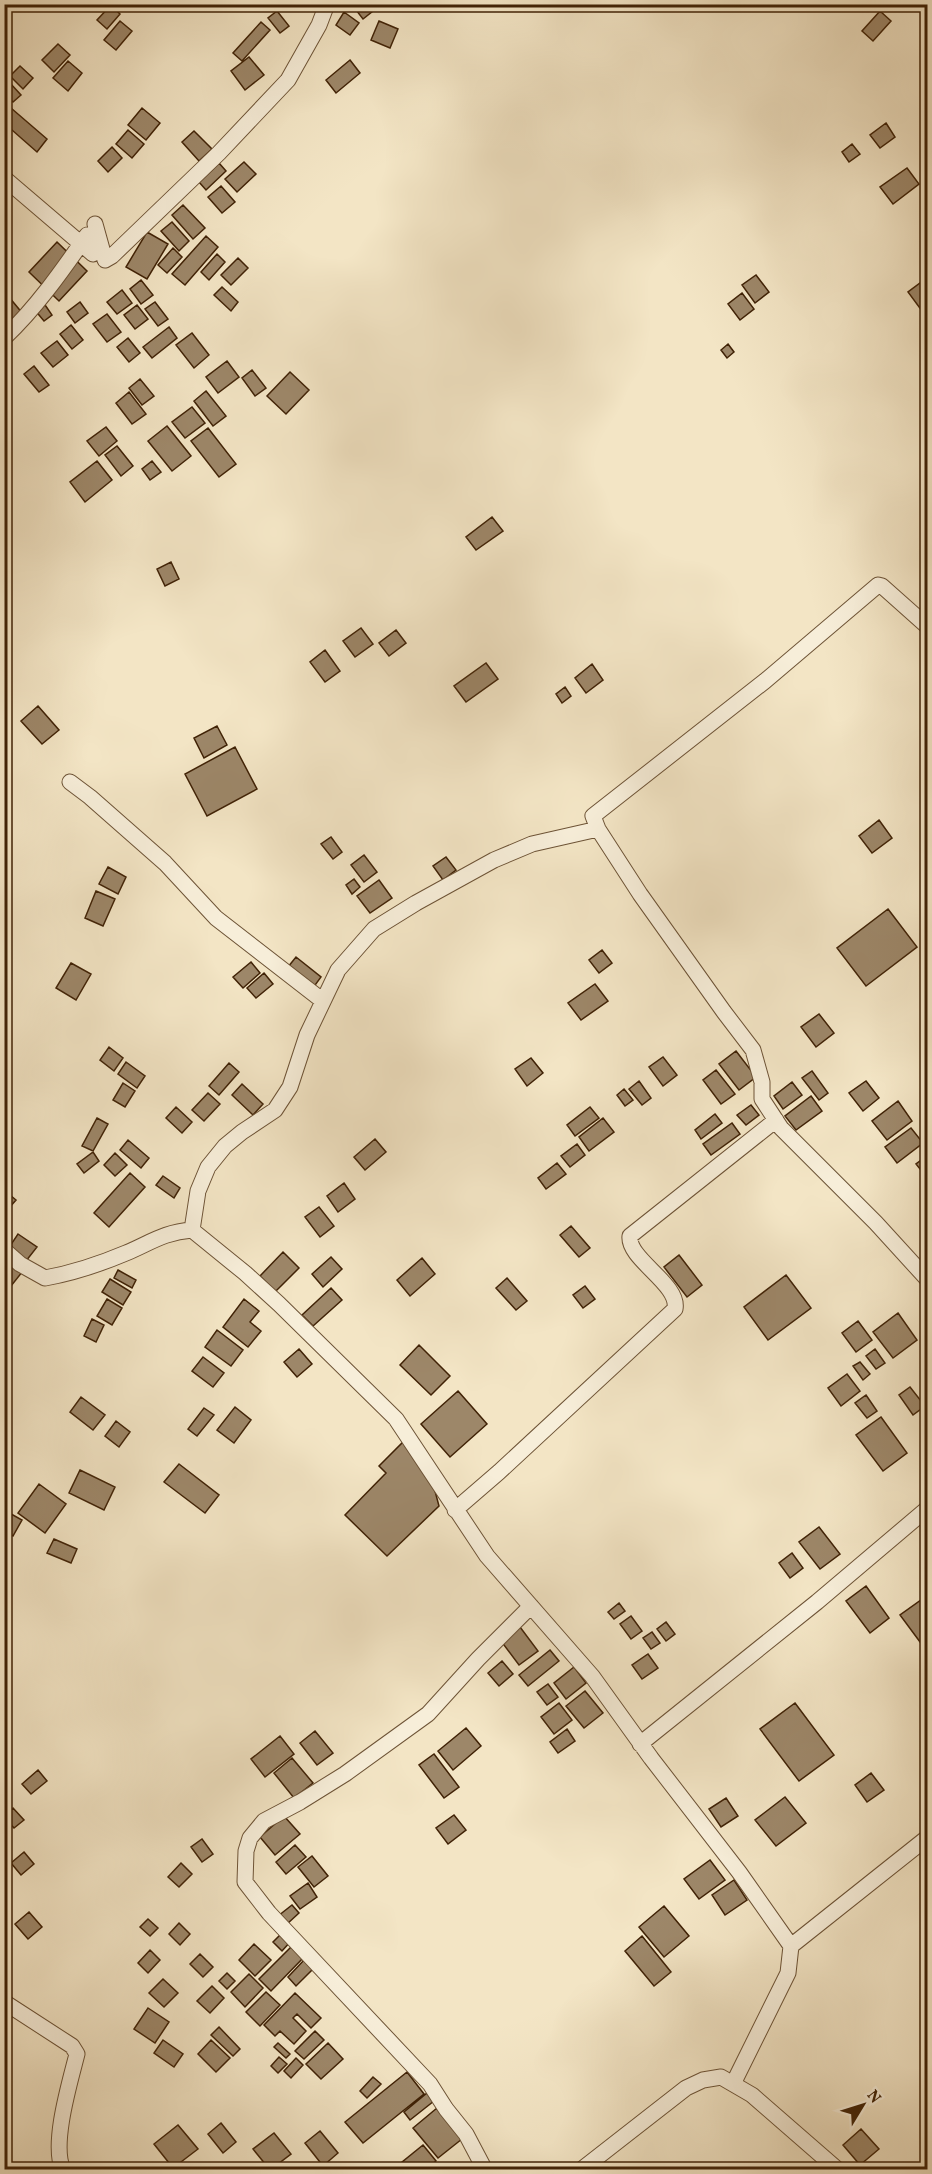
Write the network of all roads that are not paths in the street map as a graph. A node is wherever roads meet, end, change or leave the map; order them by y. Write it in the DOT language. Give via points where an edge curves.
graph roads {
  1 [pos="327,4"];
  2 [pos="4,178"];
  3 [pos="95,224"];
  4 [pos="4,338"];
  5 [pos="927,627"];
  6 [pos="70,782"];
  7 [pos="598,829"];
  8 [pos="323,1001"];
  9 [pos="776,1120"];
  10 [pos="192,1230"];
  11 [pos="4,1250"];
  12 [pos="927,1280"];
  13 [pos="927,1508"];
  14 [pos="455,1510"];
  15 [pos="531,1606"];
  16 [pos="640,1744"];
  17 [pos="927,1837"];
  18 [pos="791,1946"];
  19 [pos="4,2002"];
  20 [pos="733,2084"];
  21 [pos="63,2169"];
  22 [pos="485,2169"];
  23 [pos="581,2169"];
  24 [pos="838,2169"];
  1 -- 3 [label="street" via="288,80 219,153 105,260"];
  2 -- 3 [label="street" via="93,255"];
  3 -- 4 [label="street"];
  5 -- 7 [label="street" via="878,585 765,681 593,816"];
  6 -- 8 [label="street" via="165,863 216,918"];
  7 -- 8 [label="street" via="532,844 494,860 374,929 339,970"];
  7 -- 9 [label="street" via="753,1050 762,1082 762,1099"];
  8 -- 10 [label="street" via="290,1088 275,1110 225,1146 208,1167 198,1191"];
  9 -- 12 [label="street"];
  9 -- 14 [label="street" via="630,1236 640,1258 672,1293 675,1309"];
  10 -- 11 [label="street" via="174,1231 69,1274 45,1278"];
  10 -- 14 [label="street" via="279,1304 396,1419"];
  13 -- 16 [label="street" via="818,1602"];
  14 -- 15 [label="street" via="487,1556"];
  15 -- 16 [label="street" via="592,1676"];
  15 -- 22 [label="street" via="428,1714 345,1774 264,1821 250,1838 246,1851 245,1882 269,1913 430,2084 466,2134"];
  16 -- 18 [label="street"];
  17 -- 18 [label="street"];
  18 -- 20 [label="street" via="788,1973"];
  19 -- 21 [label="street" via="72,2046 76,2054 62,2118 58,2157"];
  20 -- 23 [label="street" via="721,2077 686,2088"];
  20 -- 24 [label="street" via="752,2095"];
}
